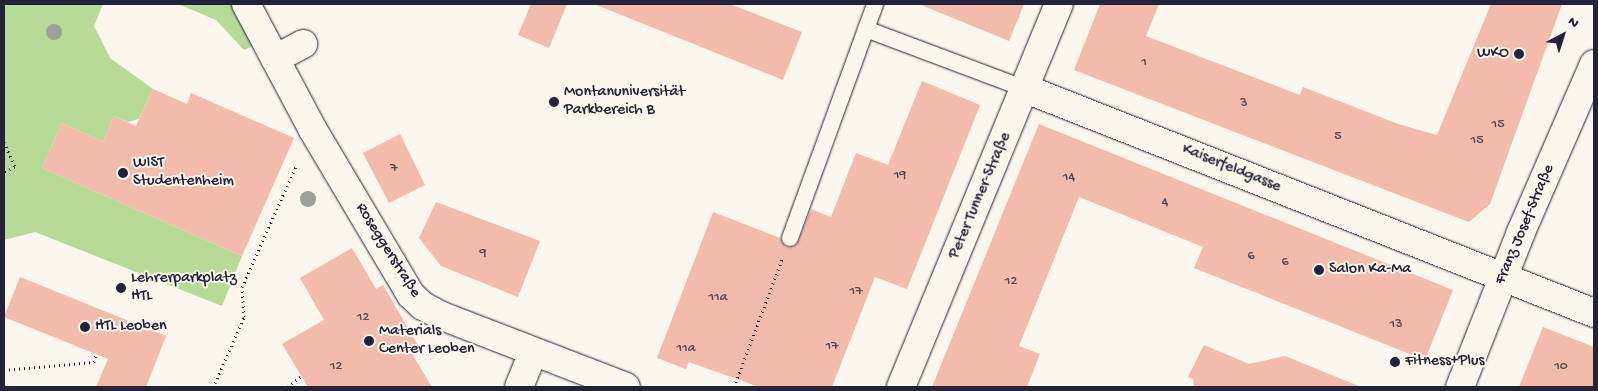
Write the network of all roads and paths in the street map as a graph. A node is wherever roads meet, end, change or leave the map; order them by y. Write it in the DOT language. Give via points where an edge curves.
graph roads {
  1 [pos="246,4"];
  2 [pos="875,4"];
  3 [pos="1059,4"];
  4 [pos="866,29"];
  5 [pos="303,44"];
  6 [pos="275,59"];
  7 [pos="1594,64"];
  8 [pos="1026,89"];
  9 [pos="313,130"];
  10 [pos="4,142"];
  11 [pos="4,172"];
  12 [pos="790,238"];
  13 [pos="1504,277"];
  14 [pos="1594,313"];
  15 [pos="533,352"];
  16 [pos="96,354"];
  17 [pos="4,370"];
  18 [pos="301,376"];
  19 [pos="215,383"];
  20 [pos="288,387"];
  21 [pos="519,387"];
  22 [pos="626,387"];
  23 [pos="734,387"];
  24 [pos="901,387"];
  25 [pos="1460,387"];
  1 -- 6 [label="street, Roseggerstraße"];
  2 -- 4 [label="lane"];
  3 -- 8 [label="street, Peter Tunner-Straße"];
  4 -- 8 [label="lane, Kaiserfeldgasse"];
  4 -- 12 [label="lane"];
  5 -- 6 [label="street"];
  6 -- 9 [label="street, Roseggerstraße"];
  7 -- 13 [label="street, Franz Josef-Straße"];
  8 -- 13 [label="street, Kaiserfeldgasse"];
  8 -- 24 [label="street, Peter Tunner-Straße"];
  9 -- 15 [label="street, Roseggerstraße" via="411,295 442,316"];
  9 -- 19 [label="path" via="242,287 244,317"];
  10 -- 11 [label="path" via="15,167"];
  12 -- 23 [label="path"];
  13 -- 14 [label="street, Kaiserfeldgasse"];
  13 -- 25 [label="street, Franz Josef-Straße"];
  15 -- 21 [label="street"];
  15 -- 22 [label="street, Roseggerstraße"];
  16 -- 17 [label="path" via="94,362"];
  18 -- 20 [label="path"];
}
